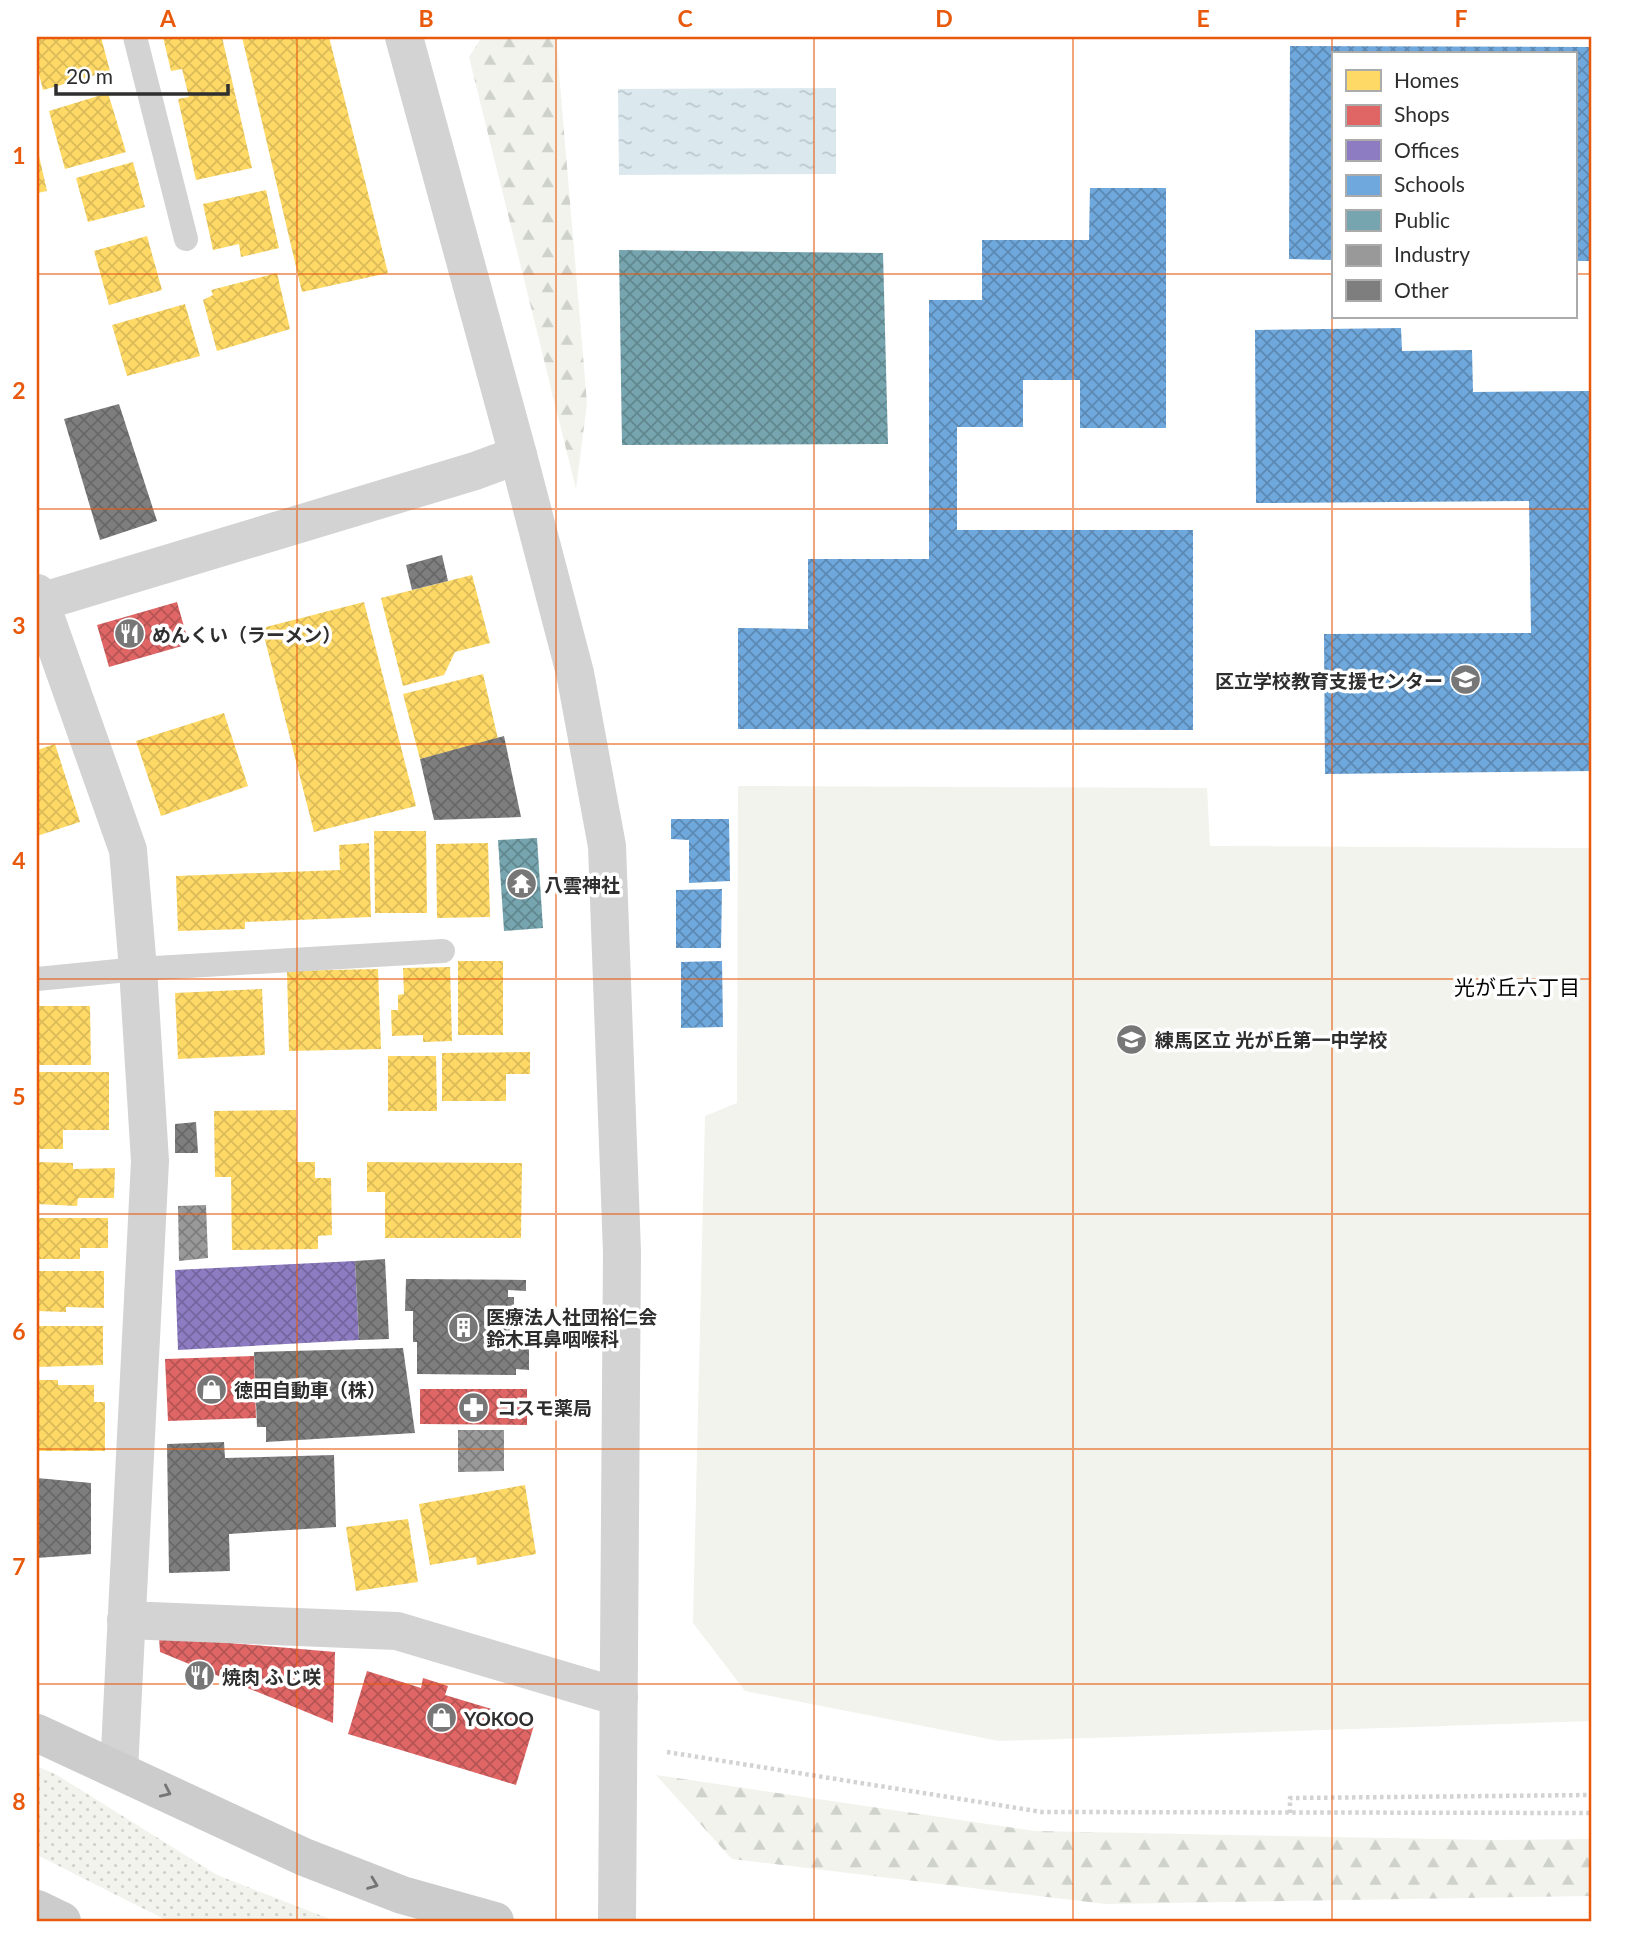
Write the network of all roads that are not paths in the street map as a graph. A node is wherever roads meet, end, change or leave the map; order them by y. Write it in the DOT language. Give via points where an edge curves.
graph roads {
  1 [pos="135,37"];
  2 [pos="404,37"];
  3 [pos="186,239"];
  4 [pos="518,455"];
  5 [pos="38,599"];
  6 [pos="443,951"];
  7 [pos="138,969"];
  8 [pos="37,979"];
  9 [pos="126,1620"];
  10 [pos="619,1697"];
  11 [pos="37,1733"];
  12 [pos="119,1770"];
  13 [pos="37,1909"];
  14 [pos="62,1921"];
  15 [pos="495,1921"];
  16 [pos="617,1921"];
  1 -- 3 [label="lane"];
  2 -- 4 [label="street"];
  4 -- 5 [label="street"];
  4 -- 10 [label="street" via="575,673 607,846 622,1252"];
  5 -- 7 [label="street" via="128,850"];
  6 -- 7 [label="lane"];
  7 -- 8 [label="lane"];
  7 -- 9 [label="street" via="150,1161"];
  9 -- 10 [label="street" via="397,1631"];
  9 -- 12 [label="street"];
  10 -- 16 [label="street"];
  11 -- 12 [label="main road"];
  12 -- 15 [label="main road, one-way" via="304,1857 402,1895"];
  13 -- 14 [label="main road"];
}
